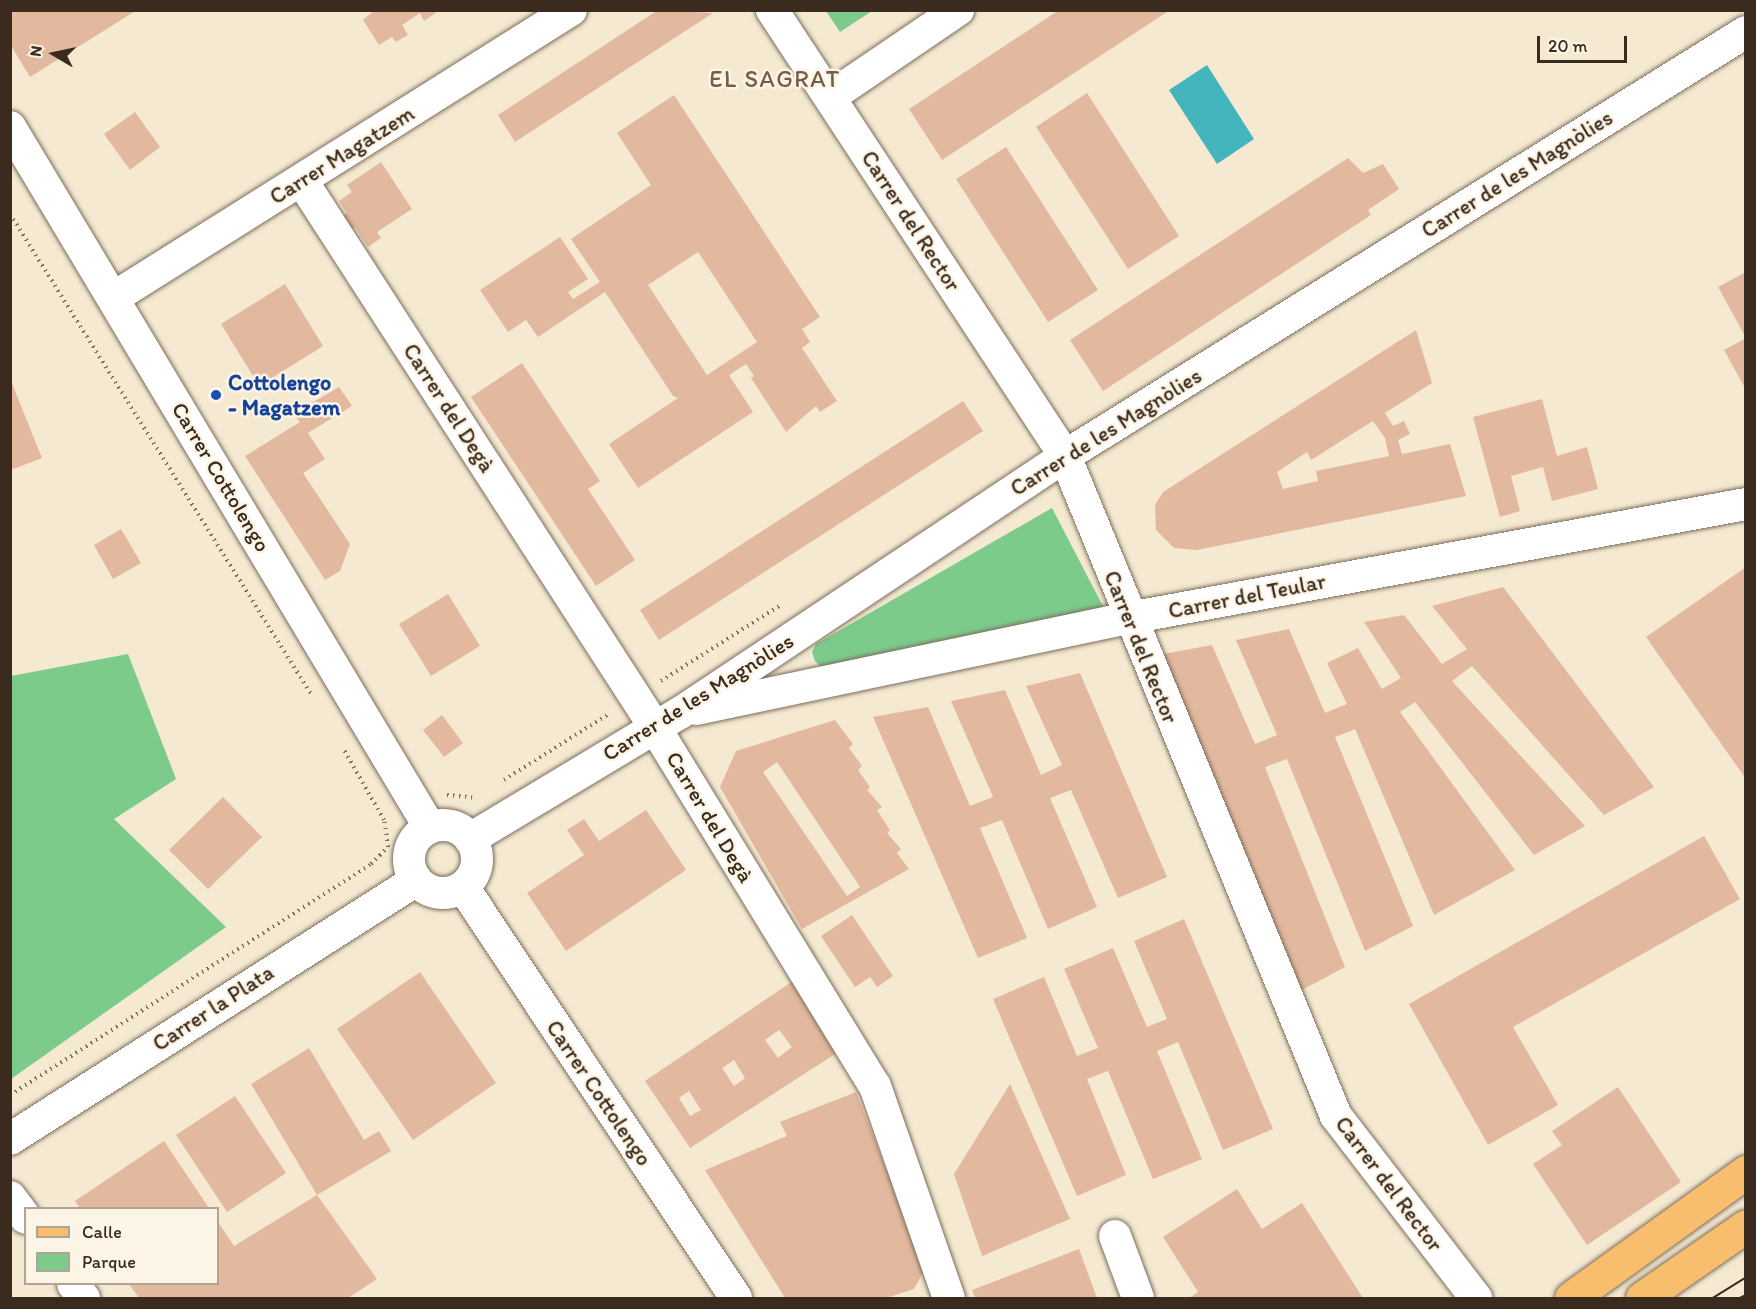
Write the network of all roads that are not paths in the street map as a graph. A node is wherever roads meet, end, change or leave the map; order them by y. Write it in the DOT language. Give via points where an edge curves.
graph roads {
  1 [pos="571,10"];
  2 [pos="772,10"];
  3 [pos="958,10"];
  4 [pos="1746,32"];
  5 [pos="830,97"];
  6 [pos="10,127"];
  7 [pos="302,181"];
  8 [pos="113,298"];
  9 [pos="1065,456"];
  10 [pos="1746,504"];
  11 [pos="1129,618"];
  12 [pos="667,719"];
  13 [pos="430,828"];
  14 [pos="470,839"];
  15 [pos="416,880"];
  16 [pos="463,887"];
  17 [pos="10,1139"];
  18 [pos="1746,1172"];
  19 [pos="10,1197"];
  20 [pos="24,1215"];
  21 [pos="1746,1226"];
  22 [pos="1114,1236"];
  23 [pos="74,1285"];
  24 [pos="84,1299"];
  25 [pos="736,1299"];
  26 [pos="949,1299"];
  27 [pos="1138,1299"];
  28 [pos="1476,1299"];
  29 [pos="1571,1299"];
  30 [pos="1642,1299"];
  1 -- 7 [label="street, Carrer Magatzem"];
  2 -- 5 [label="street, Carrer del Rector"];
  3 -- 5 [label="street"];
  4 -- 9 [label="street, Carrer de les Magnòlies"];
  5 -- 9 [label="street, Carrer del Rector"];
  6 -- 8 [label="street, Carrer Cottolengo"];
  7 -- 8 [label="street, Carrer Magatzem"];
  7 -- 12 [label="street, Carrer del Degà"];
  8 -- 13 [label="street, Carrer Cottolengo"];
  9 -- 11 [label="street, Carrer del Rector"];
  9 -- 12 [label="street, Carrer de les Magnòlies"];
  10 -- 11 [label="street, Carrer del Teular"];
  11 -- 12 [label="street, Carrer del Teular"];
  11 -- 28 [label="street, Carrer del Rector" via="1336,1116"];
  12 -- 14 [label="street, Carrer de les Magnòlies"];
  12 -- 26 [label="street, Carrer del Degà" via="874,1086"];
  13 -- 14 [label="street" via="452,827"];
  13 -- 15 [label="street" via="421,834 411,851 411,871"];
  14 -- 16 [label="street" via="477,859 475,870"];
  15 -- 16 [label="street" via="424,888 443,893"];
  15 -- 17 [label="street, Carrer la Plata"];
  16 -- 25 [label="street, Carrer Cottolengo"];
  18 -- 29 [label="main road"];
  19 -- 20 [label="street"];
  21 -- 30 [label="main road"];
  22 -- 27 [label="street"];
  23 -- 24 [label="street"];
}
